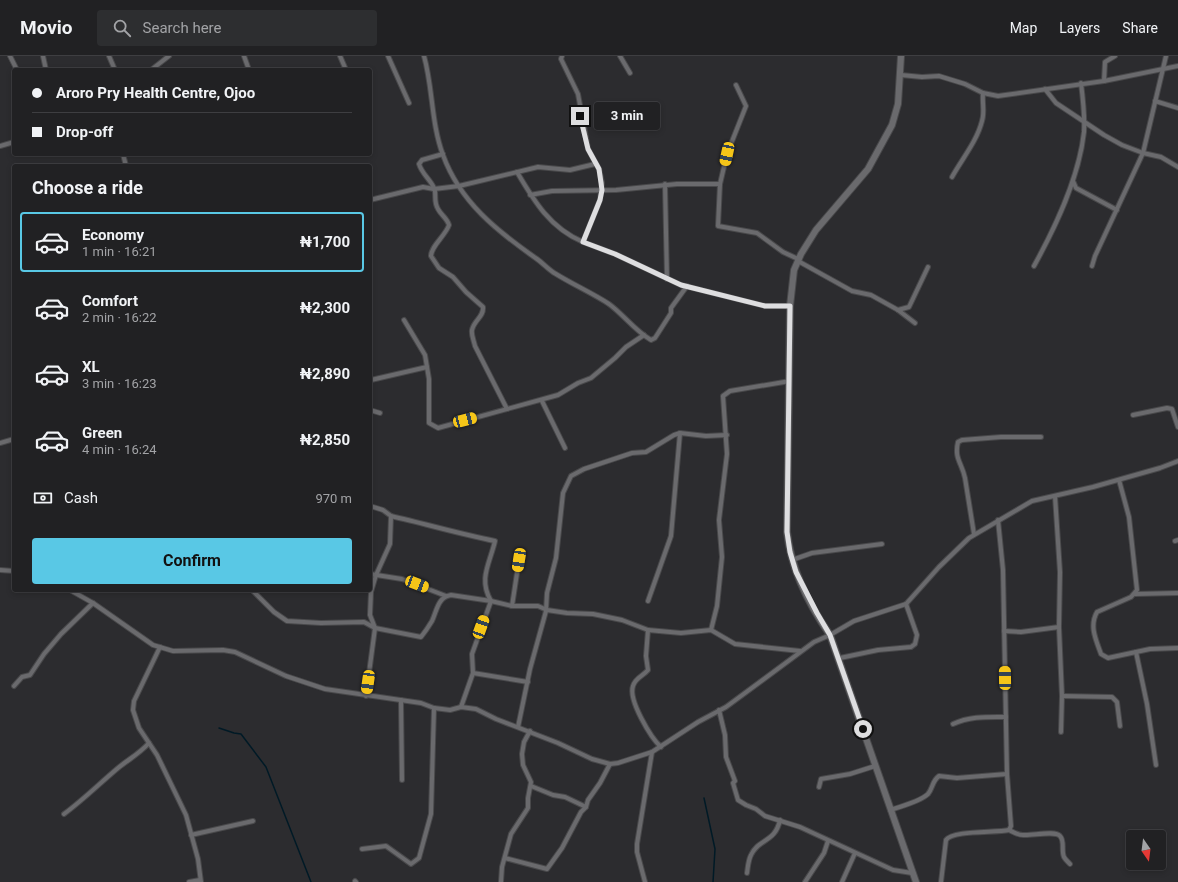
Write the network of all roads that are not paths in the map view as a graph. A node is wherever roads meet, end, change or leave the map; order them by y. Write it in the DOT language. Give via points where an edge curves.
graph roads {
  1 [pos="10,56"];
  2 [pos="43,56"];
  3 [pos="109,56"];
  4 [pos="160,56"];
  5 [pos="169,56"];
  6 [pos="244,56"];
  7 [pos="340,56"];
  8 [pos="388,56"];
  9 [pos="424,56"];
  10 [pos="562,56"];
  11 [pos="620,56"];
  12 [pos="901,56"];
  13 [pos="1116,56"];
  14 [pos="1166,56"];
  15 [pos="163,60"];
  16 [pos="1178,66"];
  17 [pos="16,68"];
  18 [pos="46,68"];
  19 [pos="114,68"];
  20 [pos="153,68"];
  21 [pos="248,68"];
  22 [pos="345,68"];
  23 [pos="1163,68"];
  24 [pos="630,73"];
  25 [pos="901,75"];
  26 [pos="1104,81"];
  27 [pos="1081,83"];
  28 [pos="736,85"];
  29 [pos="1045,89"];
  30 [pos="983,93"];
  31 [pos="1154,101"];
  32 [pos="409,103"];
  33 [pos="1178,108"];
  34 [pos="1084,121"];
  35 [pos="0,141"];
  36 [pos="12,143"];
  37 [pos="1,146"];
  38 [pos="1143,153"];
  39 [pos="442,154"];
  40 [pos="595,164"];
  41 [pos="1178,167"];
  42 [pos="517,172"];
  43 [pos="952,176"];
  44 [pos="1073,181"];
  45 [pos="665,184"];
  46 [pos="720,184"];
  47 [pos="459,186"];
  48 [pos="434,189"];
  49 [pos="602,190"];
  50 [pos="530,195"];
  51 [pos="372,200"];
  52 [pos="1116,210"];
  53 [pos="583,242"];
  54 [pos="798,260"];
  55 [pos="1034,266"];
  56 [pos="1092,266"];
  57 [pos="928,267"];
  58 [pos="667,279"];
  59 [pos="687,286"];
  60 [pos="790,306"];
  61 [pos="898,310"];
  62 [pos="404,320"];
  63 [pos="915,323"];
  64 [pos="644,335"];
  65 [pos="427,367"];
  66 [pos="372,380"];
  67 [pos="790,381"];
  68 [pos="542,400"];
  69 [pos="506,409"];
  70 [pos="372,411"];
  71 [pos="380,413"];
  72 [pos="1133,416"];
  73 [pos="1178,427"];
  74 [pos="680,433"];
  75 [pos="727,435"];
  76 [pos="1041,437"];
  77 [pos="12,440"];
  78 [pos="0,443"];
  79 [pos="565,448"];
  80 [pos="1178,461"];
  81 [pos="1119,480"];
  82 [pos="1055,496"];
  83 [pos="372,507"];
  84 [pos="391,516"];
  85 [pos="998,520"];
  86 [pos="974,534"];
  87 [pos="882,544"];
  88 [pos="522,554"];
  89 [pos="792,560"];
  90 [pos="0,570"];
  91 [pos="12,571"];
  92 [pos="372,574"];
  93 [pos="376,575"];
  94 [pos="372,589"];
  95 [pos="74,592"];
  96 [pos="254,592"];
  97 [pos="371,592"];
  98 [pos="1178,593"];
  99 [pos="1135,594"];
  100 [pos="446,596"];
  101 [pos="491,601"];
  102 [pos="648,601"];
  103 [pos="93,603"];
  104 [pos="906,604"];
  105 [pos="512,606"];
  106 [pos="545,609"];
  107 [pos="1058,627"];
  108 [pos="376,628"];
  109 [pos="648,630"];
  110 [pos="711,630"];
  111 [pos="1004,631"];
  112 [pos="830,635"];
  113 [pos="160,647"];
  114 [pos="1178,648"];
  115 [pos="800,651"];
  116 [pos="1136,652"];
  117 [pos="839,662"];
  118 [pos="473,673"];
  119 [pos="528,682"];
  120 [pos="14,686"];
  121 [pos="366,696"];
  122 [pos="1062,696"];
  123 [pos="401,700"];
  124 [pos="461,707"];
  125 [pos="434,708"];
  126 [pos="719,710"];
  127 [pos="1006,717"];
  128 [pos="953,724"];
  129 [pos="1120,726"];
  130 [pos="518,727"];
  131 [pos="530,731"];
  132 [pos="1062,732"];
  133 [pos="149,743"];
  134 [pos="660,747"];
  135 [pos="652,752"];
  136 [pos="610,764"];
  137 [pos="1156,765"];
  138 [pos="875,766"];
  139 [pos="1007,774"];
  140 [pos="402,780"];
  141 [pos="530,786"];
  142 [pos="819,787"];
  143 [pos="586,807"];
  144 [pos="890,810"];
  145 [pos="64,814"];
  146 [pos="780,820"];
  147 [pos="253,821"];
  148 [pos="1008,830"];
  149 [pos="191,835"];
  150 [pos="828,841"];
  151 [pos="362,849"];
  152 [pos="855,853"];
  153 [pos="505,858"];
  154 [pos="1070,864"];
  155 [pos="912,872"];
  156 [pos="747,874"];
  157 [pos="200,881"];
  158 [pos="917,881"];
  159 [pos="189,882"];
  160 [pos="501,882"];
  161 [pos="645,882"];
  162 [pos="805,882"];
  163 [pos="842,882"];
  164 [pos="941,882"];
  1 -- 17 [label="street"];
  2 -- 18 [label="street"];
  3 -- 19 [label="street"];
  4 -- 15 [label="street"];
  5 -- 15 [label="street"];
  6 -- 21 [label="street"];
  7 -- 22 [label="street"];
  8 -- 32 [label="street"];
  9 -- 39 [label="street"];
  10 -- 40 [label="street" via="561,59 579,100 588,149"];
  11 -- 24 [label="street"];
  12 -- 25 [label="main road"];
  13 -- 26 [label="street" via="1105,62"];
  14 -- 23 [label="street"];
  15 -- 20 [label="street"];
  16 -- 23 [label="street"];
  23 -- 26 [label="street"];
  23 -- 31 [label="street"];
  25 -- 30 [label="street" via="939,76"];
  25 -- 54 [label="main road" via="896,113 887,137 868,168 816,230"];
  26 -- 27 [label="street"];
  27 -- 29 [label="street"];
  27 -- 34 [label="street"];
  28 -- 46 [label="street" via="746,106 727,154"];
  29 -- 30 [label="street" via="998,96"];
  29 -- 34 [label="street" via="1056,103"];
  30 -- 43 [label="street" via="982,122"];
  31 -- 33 [label="street"];
  31 -- 38 [label="street"];
  34 -- 38 [label="street" via="1104,136"];
  34 -- 44 [label="street" via="1082,146"];
  35 -- 37 [label="street"];
  36 -- 37 [label="street"];
  38 -- 41 [label="street" via="1161,157"];
  38 -- 52 [label="street"];
  39 -- 47 [label="street"];
  39 -- 48 [label="street" via="422,160 419,164"];
  40 -- 42 [label="street" via="570,170 538,167"];
  40 -- 49 [label="street" via="599,169"];
  42 -- 47 [label="street"];
  42 -- 50 [label="street"];
  44 -- 52 [label="street" via="1076,188"];
  44 -- 55 [label="street" via="1052,232"];
  45 -- 46 [label="street"];
  45 -- 49 [label="street"];
  45 -- 58 [label="street"];
  46 -- 54 [label="street" via="718,226 757,234"];
  47 -- 48 [label="street"];
  47 -- 64 [label="street" via="471,204 516,245 554,273 609,305"];
  48 -- 51 [label="street" via="423,188"];
  48 -- 69 [label="street" via="434,202 449,224 433,248 431,256 439,268 450,275 483,307 483,315 475,325 472,335"];
  49 -- 50 [label="street" via="552,191"];
  49 -- 53 [label="street"];
  50 -- 53 [label="street" via="551,221 570,237"];
  52 -- 56 [label="street"];
  53 -- 58 [label="street"];
  54 -- 60 [label="main road"];
  54 -- 61 [label="street" via="852,291 871,295"];
  57 -- 61 [label="street" via="909,307"];
  58 -- 59 [label="street"];
  59 -- 60 [label="street" via="765,306"];
  59 -- 64 [label="street" via="671,308 671,313 655,338 651,340"];
  60 -- 67 [label="main road"];
  61 -- 63 [label="street"];
  62 -- 65 [label="street" via="425,355"];
  64 -- 68 [label="street" via="626,347 591,378 558,396"];
  65 -- 66 [label="street"];
  65 -- 69 [label="street" via="429,423 433,426 438,428"];
  67 -- 75 [label="street" via="730,391 723,396"];
  67 -- 89 [label="main road" via="787,532"];
  68 -- 69 [label="street"];
  68 -- 79 [label="street"];
  70 -- 71 [label="street"];
  72 -- 73 [label="street" via="1172,409"];
  74 -- 75 [label="street"];
  74 -- 102 [label="street" via="671,536"];
  74 -- 106 [label="street" via="646,452 632,453 571,476 564,493 556,558"];
  75 -- 110 [label="street" via="727,454 718,520 722,557 718,606"];
  76 -- 86 [label="street" via="1001,437 958,442 957,459 965,479"];
  77 -- 78 [label="street"];
  80 -- 81 [label="street"];
  81 -- 82 [label="street"];
  81 -- 99 [label="street" via="1129,517 1137,590"];
  82 -- 85 [label="street" via="1032,501"];
  82 -- 107 [label="street" via="1060,572"];
  83 -- 84 [label="street"];
  84 -- 93 [label="street" via="390,544"];
  84 -- 101 [label="street" via="495,541 485,574 485,591"];
  85 -- 86 [label="street"];
  85 -- 111 [label="street" via="1003,570"];
  86 -- 104 [label="street" via="939,566"];
  87 -- 89 [label="street" via="812,553"];
  88 -- 105 [label="street"];
  89 -- 112 [label="main road" via="803,588"];
  90 -- 91 [label="street"];
  92 -- 93 [label="street"];
  93 -- 94 [label="street"];
  93 -- 100 [label="street" via="402,579"];
  95 -- 103 [label="street"];
  96 -- 108 [label="street" via="274,612 288,621 364,622"];
  97 -- 108 [label="street" via="370,615"];
  98 -- 99 [label="street"];
  99 -- 116 [label="street" via="1097,612 1093,626 1102,656 1108,658"];
  100 -- 101 [label="street"];
  100 -- 108 [label="street" via="441,599 421,637"];
  101 -- 105 [label="street"];
  101 -- 118 [label="street" via="472,654"];
  103 -- 113 [label="street"];
  103 -- 120 [label="street" via="61,634 30,675 22,677"];
  104 -- 112 [label="street" via="854,621"];
  104 -- 117 [label="street" via="917,635 915,644 848,656 840,658"];
  105 -- 106 [label="street"];
  106 -- 109 [label="street" via="605,616"];
  106 -- 119 [label="street"];
  107 -- 111 [label="street" via="1021,632"];
  107 -- 122 [label="street"];
  108 -- 121 [label="street"];
  109 -- 110 [label="street" via="681,633"];
  109 -- 134 [label="street" via="648,670 633,684 632,696 640,718 652,739"];
  110 -- 115 [label="street" via="735,644"];
  111 -- 127 [label="street"];
  112 -- 115 [label="street"];
  112 -- 117 [label="main road"];
  113 -- 121 [label="street" via="173,651 235,652 306,683"];
  113 -- 133 [label="street" via="133,705 138,728"];
  114 -- 116 [label="street"];
  115 -- 126 [label="street"];
  116 -- 137 [label="street"];
  117 -- 138 [label="main road"];
  118 -- 119 [label="street"];
  118 -- 124 [label="street"];
  119 -- 130 [label="street"];
  121 -- 123 [label="street"];
  122 -- 129 [label="street" via="1112,697 1117,702"];
  122 -- 132 [label="street"];
  123 -- 125 [label="street"];
  123 -- 140 [label="street"];
  124 -- 125 [label="street" via="450,710"];
  124 -- 130 [label="street" via="476,709"];
  125 -- 151 [label="street" via="431,814 419,858 411,864 386,846"];
  126 -- 134 [label="street"];
  126 -- 146 [label="street" via="725,735 726,757 735,781 733,786 738,800 765,816"];
  127 -- 128 [label="street" via="974,717"];
  127 -- 139 [label="street"];
  130 -- 131 [label="street"];
  131 -- 136 [label="street" via="592,759"];
  131 -- 141 [label="street" via="524,742 522,754"];
  133 -- 145 [label="street" via="139,754 120,766 86,798"];
  133 -- 149 [label="street" via="182,806"];
  134 -- 135 [label="street"];
  135 -- 136 [label="street"];
  135 -- 161 [label="street" via="637,847"];
  136 -- 143 [label="street"];
  138 -- 142 [label="street" via="821,779"];
  138 -- 144 [label="main road"];
  139 -- 144 [label="street" via="957,778 939,776 923,798"];
  139 -- 148 [label="street" via="1011,826"];
  141 -- 143 [label="street"];
  141 -- 153 [label="street" via="528,808 511,834"];
  143 -- 153 [label="street" via="547,869"];
  144 -- 155 [label="main road"];
  146 -- 150 [label="street"];
  146 -- 156 [label="street" via="778,830 751,855"];
  147 -- 149 [label="street"];
  148 -- 154 [label="street" via="1021,835 1053,832 1058,834 1063,842 1064,858"];
  148 -- 164 [label="street" via="959,834 948,838"];
  149 -- 157 [label="street" via="200,869"];
  150 -- 152 [label="street"];
  150 -- 162 [label="street" via="824,853"];
  152 -- 155 [label="street" via="893,870"];
  152 -- 163 [label="street"];
  153 -- 160 [label="street"];
  155 -- 158 [label="main road"];
  157 -- 159 [label="street"];
}
